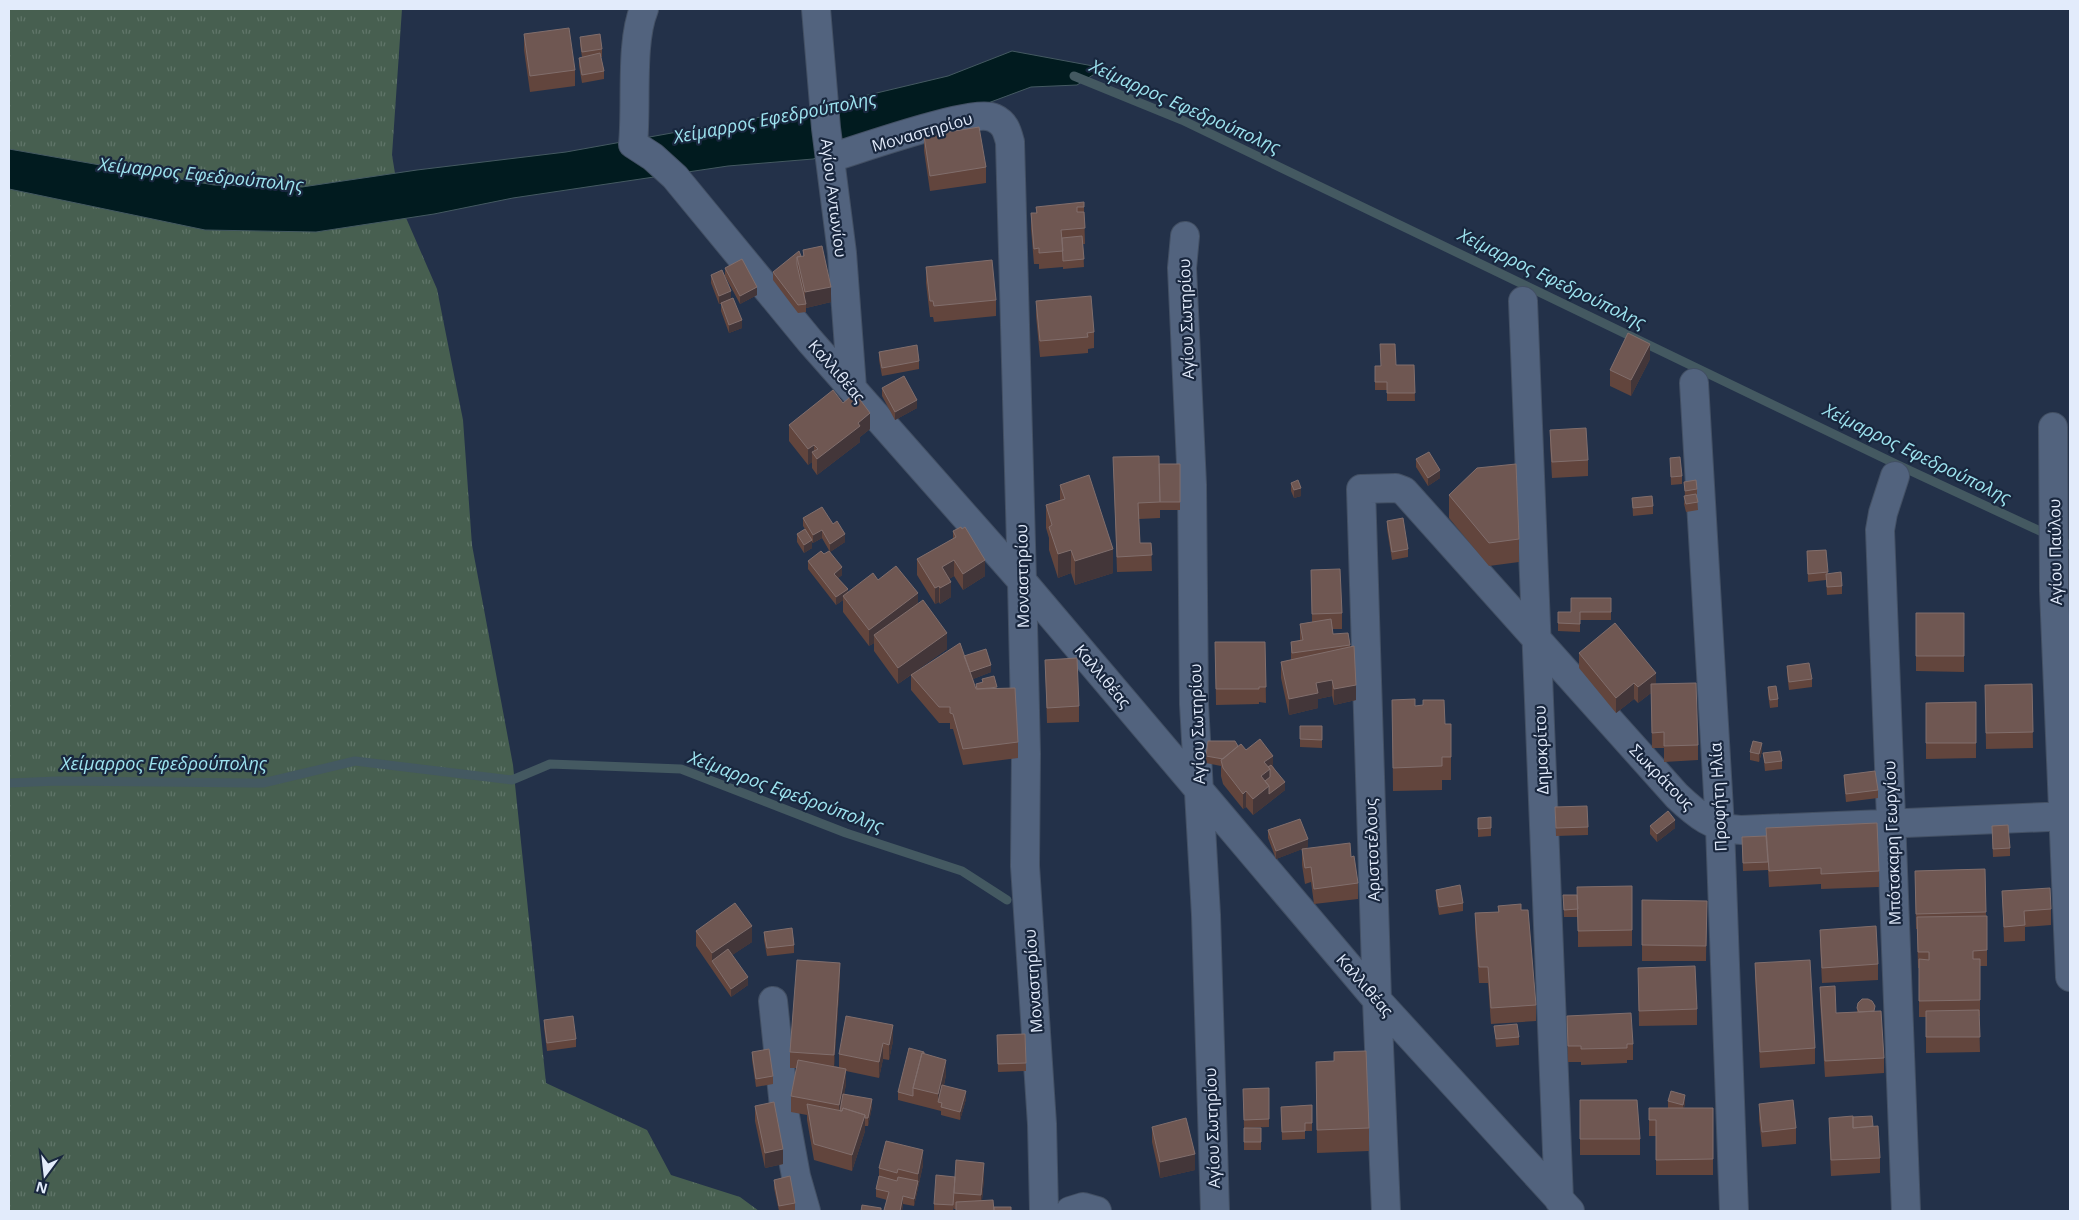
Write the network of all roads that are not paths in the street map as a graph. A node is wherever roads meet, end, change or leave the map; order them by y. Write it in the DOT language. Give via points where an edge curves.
graph roads {
  1 [pos="644,9"];
  2 [pos="816,9"];
  3 [pos="830,158"];
  4 [pos="1185,236"];
  5 [pos="1523,301"];
  6 [pos="1694,383"];
  7 [pos="852,388"];
  8 [pos="2053,426"];
  9 [pos="1895,476"];
  10 [pos="1361,489"];
  11 [pos="1022,581"];
  12 [pos="1538,640"];
  13 [pos="1199,791"];
  14 [pos="2066,816"];
  15 [pos="1892,825"];
  16 [pos="1720,826"];
  17 [pos="2070,977"];
  18 [pos="773,1000"];
  19 [pos="1377,1000"];
  20 [pos="1565,1205"];
  21 [pos="806,1211"];
  22 [pos="1044,1211"];
  23 [pos="1070,1211"];
  24 [pos="1097,1211"];
  25 [pos="1215,1211"];
  26 [pos="1386,1211"];
  27 [pos="1734,1211"];
  28 [pos="1906,1211"];
  1 -- 7 [label="street, Καλλιθέας" via="636,63 633,144 675,177"];
  2 -- 3 [label="street, Αγίου Αντωνίου"];
  3 -- 7 [label="street, Αγίου Αντωνίου" via="842,253"];
  3 -- 11 [label="street, Μοναστηρίου" via="944,123 982,115 993,117 1006,127 1010,142"];
  4 -- 13 [label="street, Αγίου Σωτηρίου" via="1182,268 1192,485 1194,704"];
  5 -- 12 [label="street, Δημοκρίτου"];
  6 -- 16 [label="street, Προφήτη Ηλία"];
  7 -- 11 [label="street, Καλλιθέας"];
  8 -- 14 [label="street, Αγίου Παύλου" via="2054,590"];
  9 -- 15 [label="street, Μπότσκαρη Γεωργίου" via="1880,530"];
  10 -- 12 [label="street, Σωκράτους" via="1396,488 1404,492"];
  10 -- 19 [label="street, Αριστοτέλους"];
  11 -- 13 [label="street, Καλλιθέας"];
  11 -- 22 [label="street, Μοναστηρίου" via="1025,866 1042,1124"];
  12 -- 16 [label="street, Σωκράτους" via="1677,796 1704,819"];
  12 -- 20 [label="street, Δημοκρίτου" via="1542,792"];
  13 -- 19 [label="street, Καλλιθέας"];
  13 -- 25 [label="street, Αγίου Σωτηρίου"];
  14 -- 15 [label="street, Σωκράτους"];
  14 -- 17 [label="street, Αγίου Παύλου"];
  15 -- 16 [label="street, Σωκράτους" via="1742,830"];
  15 -- 28 [label="street, Μπότσκαρη Γεωργίου"];
  16 -- 27 [label="street, Προφήτη Ηλία"];
  18 -- 21 [label="street" via="785,1116"];
  19 -- 20 [label="street, Καλλιθέας"];
  19 -- 26 [label="street, Αριστοτέλους"];
  23 -- 24 [label="street" via="1083,1207"];
}
